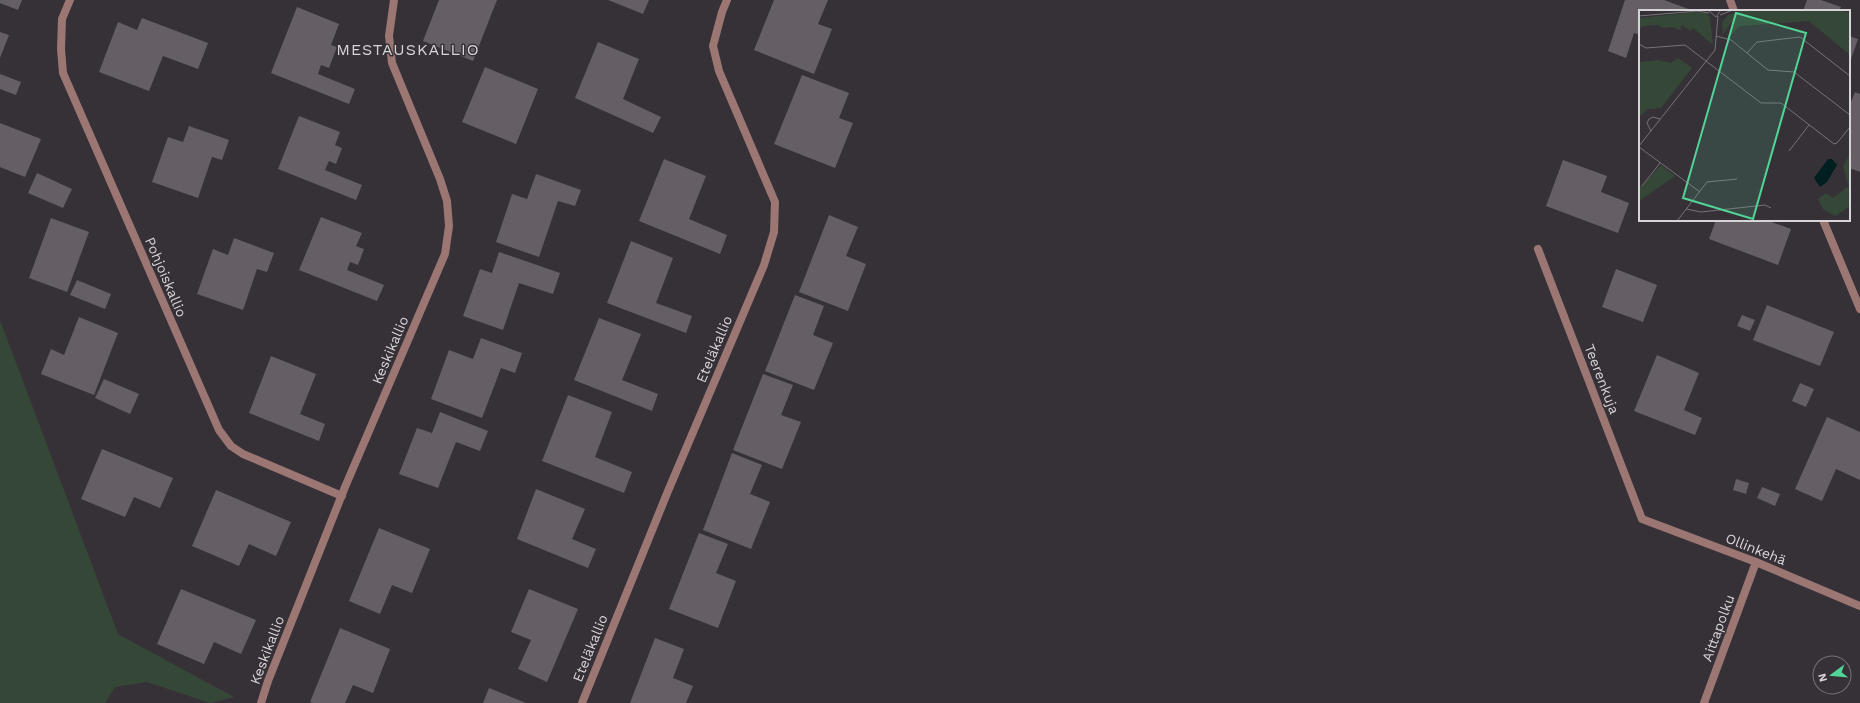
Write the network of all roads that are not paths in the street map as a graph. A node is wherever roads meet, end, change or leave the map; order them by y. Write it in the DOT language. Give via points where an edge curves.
graph roads {
  1 [pos="70,0"];
  2 [pos="394,0"];
  3 [pos="727,0"];
  4 [pos="1730,0"];
  5 [pos="1734,10"];
  6 [pos="1822,221"];
  7 [pos="1538,249"];
  8 [pos="1860,309"];
  9 [pos="342,496"];
  10 [pos="1642,519"];
  11 [pos="1756,562"];
  12 [pos="1860,606"];
  13 [pos="261,703"];
  14 [pos="582,703"];
  15 [pos="1704,703"];
  1 -- 9 [label="street, Pohjoiskallio" via="62,19 63,73 219,430 231,446 243,454"];
  2 -- 9 [label="street, Keskikallio" via="389,36 392,63 440,180 447,202 449,226 445,254"];
  3 -- 14 [label="street, Eteläkallio" via="713,46 719,71 775,202 774,232 764,265"];
  4 -- 5 [label="street"];
  6 -- 8 [label="street"];
  7 -- 10 [label="street, Teerenkuja"];
  9 -- 13 [label="street, Keskikallio"];
  10 -- 11 [label="street, Ollinkehä"];
  11 -- 12 [label="street, Ollinkehä"];
  11 -- 15 [label="street, Aittapolku"];
}
